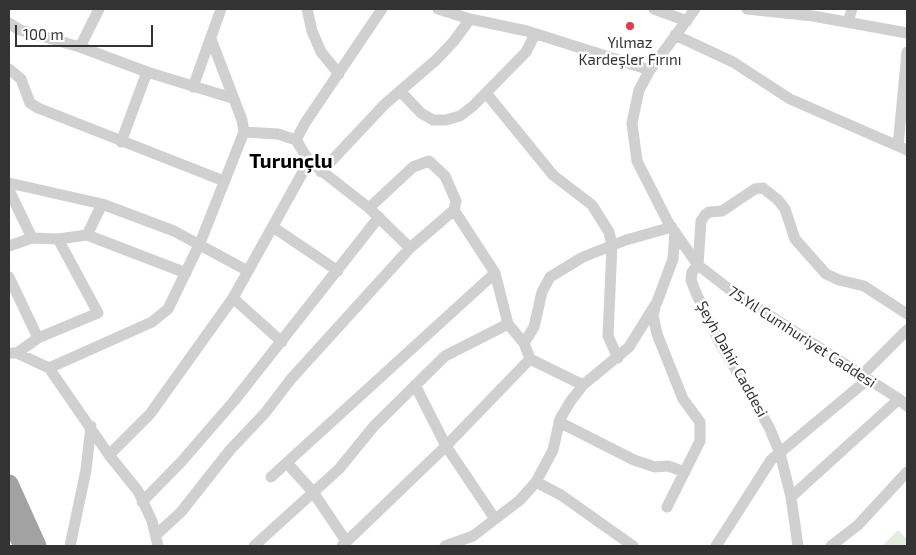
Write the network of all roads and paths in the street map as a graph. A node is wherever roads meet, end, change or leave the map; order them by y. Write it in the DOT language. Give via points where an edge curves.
graph roads {
  1 [pos="98,9"];
  2 [pos="220,9"];
  3 [pos="308,9"];
  4 [pos="382,9"];
  5 [pos="438,9"];
  6 [pos="654,9"];
  7 [pos="695,9"];
  8 [pos="747,9"];
  9 [pos="852,9"];
  10 [pos="453,12"];
  11 [pos="470,19"];
  12 [pos="687,21"];
  13 [pos="848,22"];
  14 [pos="9,23"];
  15 [pos="907,32"];
  16 [pos="535,34"];
  17 [pos="675,35"];
  18 [pos="211,39"];
  19 [pos="80,48"];
  20 [pos="907,52"];
  21 [pos="9,69"];
  22 [pos="650,70"];
  23 [pos="147,72"];
  24 [pos="339,74"];
  25 [pos="193,87"];
  26 [pos="400,91"];
  27 [pos="486,93"];
  28 [pos="232,98"];
  29 [pos="244,132"];
  30 [pos="296,140"];
  31 [pos="121,142"];
  32 [pos="902,148"];
  33 [pos="309,161"];
  34 [pos="321,172"];
  35 [pos="224,181"];
  36 [pos="9,183"];
  37 [pos="9,190"];
  38 [pos="102,204"];
  39 [pos="369,208"];
  40 [pos="454,210"];
  41 [pos="379,217"];
  42 [pos="273,227"];
  43 [pos="674,230"];
  44 [pos="86,235"];
  45 [pos="32,238"];
  46 [pos="58,239"];
  47 [pos="200,243"];
  48 [pos="612,245"];
  49 [pos="9,246"];
  50 [pos="410,248"];
  51 [pos="698,265"];
  52 [pos="246,270"];
  53 [pos="338,271"];
  54 [pos="186,273"];
  55 [pos="495,273"];
  56 [pos="9,277"];
  57 [pos="232,298"];
  58 [pos="657,302"];
  59 [pos="907,314"];
  60 [pos="508,324"];
  61 [pos="907,330"];
  62 [pos="38,338"];
  63 [pos="282,342"];
  64 [pos="524,343"];
  65 [pos="13,353"];
  66 [pos="530,358"];
  67 [pos="618,358"];
  68 [pos="49,368"];
  69 [pos="864,378"];
  70 [pos="414,385"];
  71 [pos="583,385"];
  72 [pos="903,403"];
  73 [pos="559,422"];
  74 [pos="91,426"];
  75 [pos="446,446"];
  76 [pos="780,453"];
  77 [pos="110,455"];
  78 [pos="287,463"];
  79 [pos="685,472"];
  80 [pos="907,472"];
  81 [pos="271,477"];
  82 [pos="536,482"];
  83 [pos="9,484"];
  84 [pos="313,492"];
  85 [pos="791,497"];
  86 [pos="142,502"];
  87 [pos="667,507"];
  88 [pos="9,516"];
  89 [pos="495,520"];
  90 [pos="157,541"];
  91 [pos="344,544"];
  92 [pos="23,546"];
  93 [pos="37,546"];
  94 [pos="70,546"];
  95 [pos="254,546"];
  96 [pos="445,546"];
  97 [pos="633,546"];
  98 [pos="716,546"];
  99 [pos="798,546"];
  100 [pos="831,546"];
  1 -- 19 [label="street"];
  2 -- 18 [label="street"];
  3 -- 24 [label="street" via="312,31 321,52"];
  4 -- 24 [label="street"];
  5 -- 10 [label="street"];
  6 -- 12 [label="street"];
  7 -- 12 [label="street"];
  8 -- 13 [label="street"];
  9 -- 13 [label="street"];
  10 -- 11 [label="street"];
  11 -- 16 [label="street"];
  11 -- 26 [label="street" via="442,54"];
  12 -- 17 [label="street"];
  13 -- 15 [label="street"];
  14 -- 19 [label="street" via="20,30"];
  16 -- 22 [label="street"];
  16 -- 27 [label="street" via="526,52"];
  17 -- 22 [label="street"];
  17 -- 32 [label="street" via="733,62 790,99"];
  18 -- 25 [label="street"];
  18 -- 28 [label="street"];
  19 -- 23 [label="street"];
  20 -- 32 [label="street"];
  21 -- 31 [label="street" via="21,80 30,103"];
  22 -- 43 [label="street" via="635,102 633,137 637,161"];
  23 -- 25 [label="street"];
  23 -- 31 [label="street"];
  24 -- 30 [label="street"];
  25 -- 28 [label="street"];
  26 -- 27 [label="street" via="425,116 437,121 465,113"];
  26 -- 34 [label="street"];
  27 -- 48 [label="street" via="553,176 592,205 602,218"];
  28 -- 29 [label="street"];
  29 -- 30 [label="street" via="278,134"];
  29 -- 35 [label="street"];
  30 -- 33 [label="street"];
  31 -- 35 [label="street"];
  33 -- 34 [label="street"];
  33 -- 42 [label="street"];
  34 -- 39 [label="street"];
  35 -- 47 [label="street"];
  36 -- 38 [label="street"];
  37 -- 45 [label="street"];
  38 -- 44 [label="street"];
  38 -- 47 [label="street"];
  39 -- 40 [label="street" via="413,167 429,161 450,184 456,201"];
  39 -- 41 [label="street"];
  40 -- 50 [label="street"];
  40 -- 55 [label="street"];
  41 -- 50 [label="street"];
  41 -- 53 [label="street"];
  42 -- 52 [label="street"];
  42 -- 53 [label="street"];
  43 -- 48 [label="street"];
  43 -- 51 [label="street"];
  43 -- 58 [label="street" via="673,259"];
  44 -- 46 [label="street"];
  44 -- 54 [label="street"];
  45 -- 46 [label="street"];
  45 -- 49 [label="street"];
  46 -- 62 [label="street" via="98,313"];
  47 -- 52 [label="street"];
  47 -- 54 [label="street"];
  48 -- 64 [label="street" via="583,257 550,278 542,292 534,327"];
  48 -- 67 [label="street" via="608,336"];
  50 -- 90 [label="street" via="291,379"];
  51 -- 59 [label="street, Şeyh Dahir Caddesi" via="701,221 705,215 722,211 755,189 763,188 786,209 794,239 826,274 864,286"];
  51 -- 69 [label="street, 75.Yıl Cumhuriyet Caddesi" via="729,290"];
  51 -- 76 [label="street, Şeyh Dahir Caddesi" via="691,280 696,293 718,341 769,427"];
  52 -- 57 [label="street"];
  53 -- 63 [label="street"];
  54 -- 68 [label="street" via="168,309 152,322"];
  55 -- 60 [label="street"];
  55 -- 78 [label="street"];
  56 -- 62 [label="street"];
  57 -- 63 [label="street"];
  57 -- 77 [label="street" via="150,414"];
  58 -- 67 [label="street" via="629,347"];
  58 -- 79 [label="street" via="653,315 657,334 683,399 700,422 700,441"];
  60 -- 64 [label="street"];
  60 -- 70 [label="street" via="445,356"];
  61 -- 69 [label="street"];
  62 -- 65 [label="street"];
  63 -- 86 [label="street" via="195,446"];
  64 -- 66 [label="street"];
  65 -- 68 [label="street"];
  66 -- 71 [label="street"];
  66 -- 75 [label="street"];
  67 -- 71 [label="street"];
  68 -- 74 [label="street"];
  69 -- 72 [label="street, 75.Yıl Cumhuriyet Caddesi"];
  69 -- 76 [label="street"];
  70 -- 75 [label="street"];
  70 -- 84 [label="street" via="374,426 339,469"];
  71 -- 73 [label="street"];
  72 -- 85 [label="street"];
  73 -- 79 [label="street" via="634,460"];
  73 -- 82 [label="street" via="553,450"];
  74 -- 77 [label="street"];
  74 -- 94 [label="street" via="86,470"];
  75 -- 89 [label="street"];
  75 -- 91 [label="street"];
  76 -- 85 [label="street, Şeyh Dahir Caddesi"];
  76 -- 98 [label="street" via="771,460"];
  77 -- 86 [label="street" via="138,491"];
  78 -- 81 [label="street"];
  78 -- 84 [label="street"];
  79 -- 87 [label="street"];
  80 -- 100 [label="street" via="858,525"];
  82 -- 89 [label="street"];
  82 -- 97 [label="street" via="561,495"];
  83 -- 93 [label="highway"];
  84 -- 91 [label="street"];
  84 -- 95 [label="street"];
  85 -- 99 [label="street, Şeyh Dahir Caddesi"];
  86 -- 90 [label="street"];
  88 -- 92 [label="highway"];
  89 -- 96 [label="street" via="473,536"];
}
